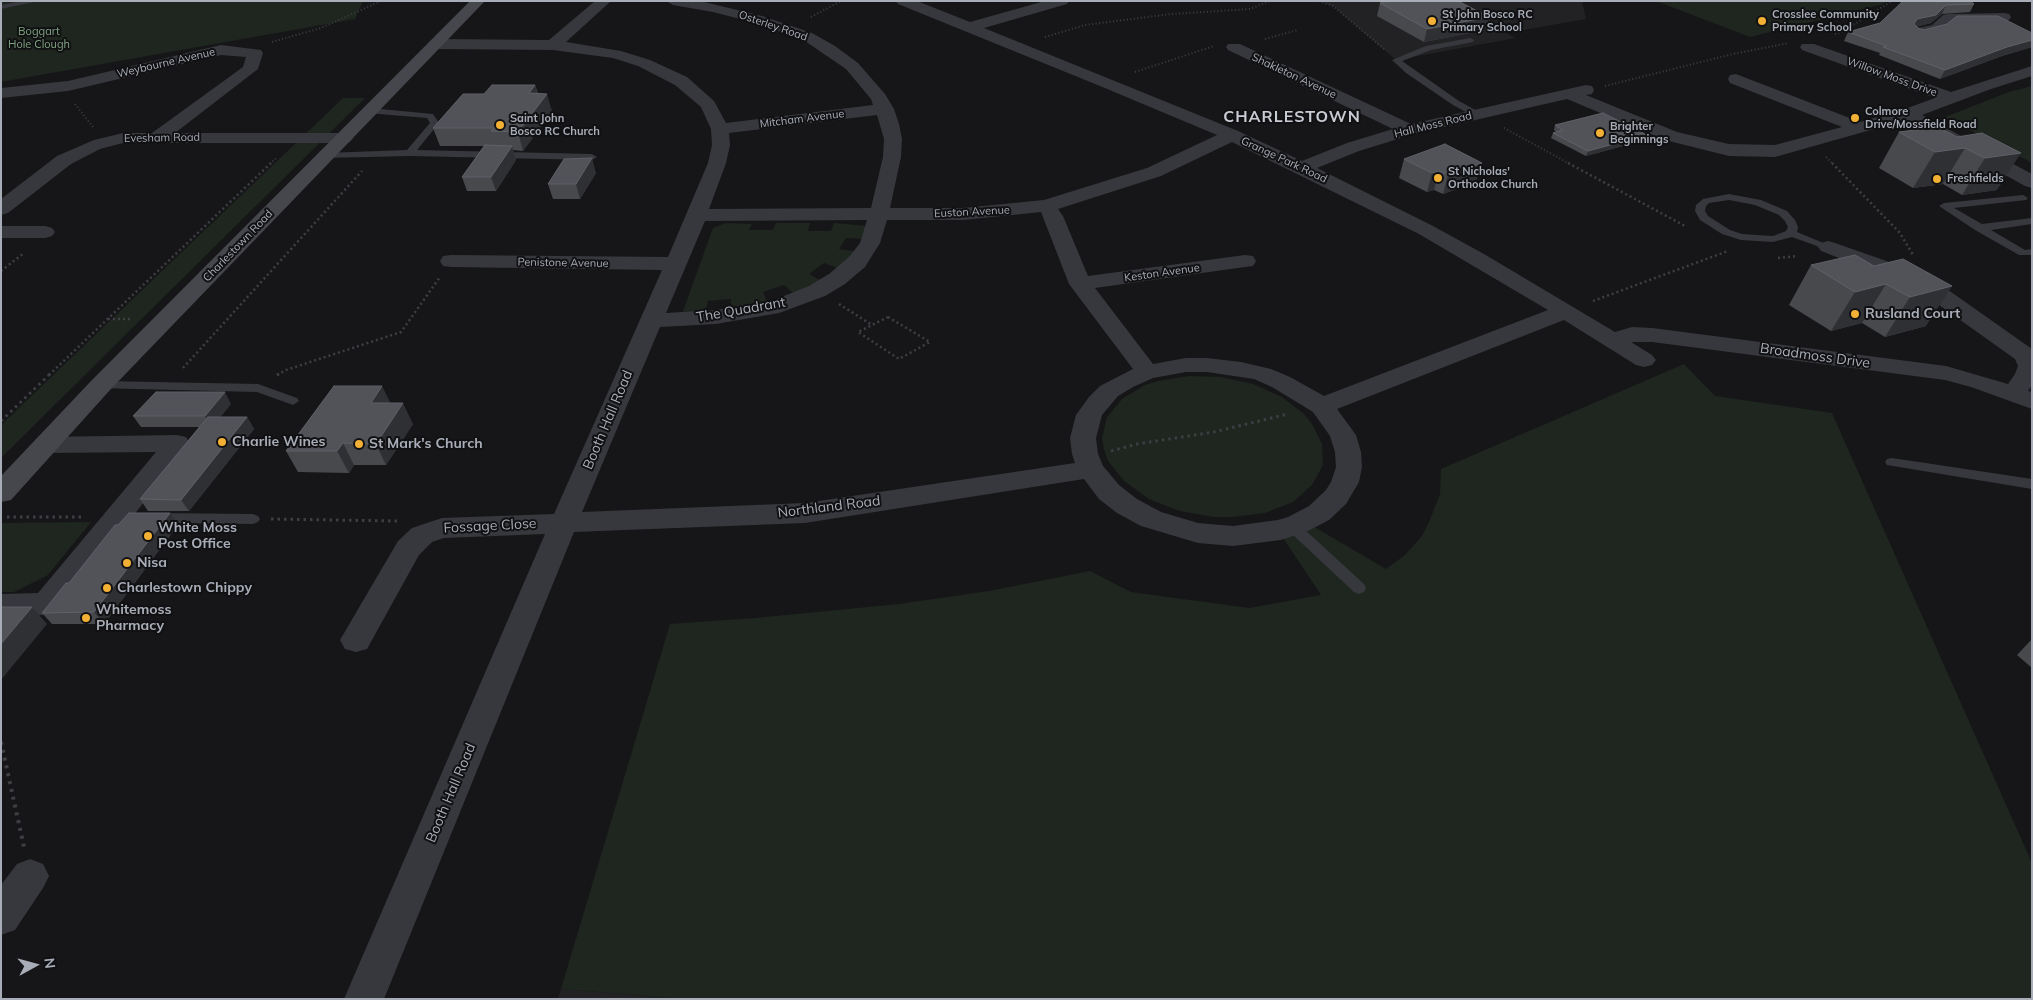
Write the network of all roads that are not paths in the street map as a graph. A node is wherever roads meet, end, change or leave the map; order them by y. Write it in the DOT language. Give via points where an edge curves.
graph roads {
  1 [pos="36,1"];
  2 [pos="478,1"];
  3 [pos="604,1"];
  4 [pos="673,1"];
  5 [pos="903,1"];
  6 [pos="1062,1"];
  7 [pos="1976,2"];
  8 [pos="1,7"];
  9 [pos="2004,17"];
  10 [pos="2019,26"];
  11 [pos="970,27"];
  12 [pos="1470,40"];
  13 [pos="1940,40"];
  14 [pos="436,44"];
  15 [pos="553,45"];
  16 [pos="1234,47"];
  17 [pos="1808,47"];
  18 [pos="1849,51"];
  19 [pos="1833,55"];
  20 [pos="2032,71"];
  21 [pos="1733,79"];
  22 [pos="1600,87"];
  23 [pos="1,93"];
  24 [pos="1568,94"];
  25 [pos="1951,98"];
  26 [pos="885,109"];
  27 [pos="370,111"];
  28 [pos="1476,114"];
  29 [pos="1908,114"];
  30 [pos="1859,128"];
  31 [pos="720,129"];
  32 [pos="1409,130"];
  33 [pos="1232,135"];
  34 [pos="158,137"];
  35 [pos="344,138"];
  36 [pos="410,153"];
  37 [pos="326,156"];
  38 [pos="592,157"];
  39 [pos="1301,168"];
  40 [pos="2027,190"];
  41 [pos="1046,206"];
  42 [pos="1,209"];
  43 [pos="697,215"];
  44 [pos="879,215"];
  45 [pos="2032,221"];
  46 [pos="1979,228"];
  47 [pos="1,232"];
  48 [pos="45,232"];
  49 [pos="1791,232"];
  50 [pos="1826,246"];
  51 [pos="2029,255"];
  52 [pos="1245,261"];
  53 [pos="451,262"];
  54 [pos="675,264"];
  55 [pos="1080,284"];
  56 [pos="1567,311"];
  57 [pos="651,321"];
  58 [pos="1615,340"];
  59 [pos="1644,360"];
  60 [pos="1147,372"];
  61 [pos="101,385"];
  62 [pos="2022,397"];
  63 [pos="293,401"];
  64 [pos="1322,406"];
  65 [pos="45,445"];
  66 [pos="1892,462"];
  67 [pos="1089,463"];
  68 [pos="2032,484"];
  69 [pos="1,493"];
  70 [pos="131,517"];
  71 [pos="253,519"];
  72 [pos="564,522"];
  73 [pos="1298,524"];
  74 [pos="1359,588"];
  75 [pos="1,605"];
  76 [pos="356,640"];
  77 [pos="30,876"];
  78 [pos="1,917"];
  79 [pos="364,999"];
  1 -- 8 [label="lane"];
  2 -- 14 [label="street, Charlestown Road"];
  3 -- 15 [label="street"];
  4 -- 26 [label="street, Osterley Road" via="734,12 807,36 852,66 871,86"];
  5 -- 11 [label="street, Grange Park Road"];
  6 -- 11 [label="street"];
  7 -- 9 [label="street"];
  9 -- 10 [label="street"];
  9 -- 13 [label="street" via="1948,18 1932,30 1912,30"];
  11 -- 33 [label="street, Grange Park Road"];
  12 -- 28 [label="lane" via="1429,48 1396,60"];
  14 -- 15 [label="street, Booth Hall Road"];
  14 -- 27 [label="street, Charlestown Road"];
  15 -- 31 [label="street, Booth Hall Road" via="615,54 663,70 708,105"];
  16 -- 32 [label="street, Shakleton Avenue"];
  17 -- 19 [label="street, Willow Moss Drive"];
  18 -- 19 [label="street, Willow Moss Drive"];
  19 -- 25 [label="street, Willow Moss Drive"];
  20 -- 25 [label="street"];
  21 -- 30 [label="street"];
  22 -- 24 [label="street, Hall Moss Road"];
  23 -- 34 [label="street, Weybourne Avenue" via="64,86 221,50 255,53 250,69"];
  24 -- 28 [label="street, Hall Moss Road"];
  24 -- 30 [label="street" via="1671,136 1729,150 1774,151"];
  25 -- 29 [label="street"];
  26 -- 31 [label="street, Mitcham Avenue"];
  26 -- 44 [label="street, Osterley Road" via="893,139 892,157"];
  27 -- 35 [label="street, Charlestown Road"];
  27 -- 36 [label="lane" via="430,116 434,123"];
  28 -- 32 [label="street, Hall Moss Road"];
  29 -- 30 [label="street"];
  29 -- 40 [label="street"];
  31 -- 43 [label="street, Booth Hall Road" via="717,163"];
  32 -- 39 [label="street, Hall Moss Road" via="1353,147"];
  33 -- 39 [label="street, Grange Park Road"];
  33 -- 41 [label="street, Euston Avenue" via="1154,172"];
  34 -- 35 [label="street, Evesham Road"];
  34 -- 42 [label="street, Evesham Road" via="123,138 94,145 64,160"];
  35 -- 37 [label="street, Charlestown Road"];
  36 -- 37 [label="lane"];
  36 -- 38 [label="lane"];
  37 -- 61 [label="street, Charlestown Road"];
  39 -- 56 [label="street, Grange Park Road" via="1426,230"];
  40 -- 46 [label="lane" via="1944,206"];
  41 -- 44 [label="street, Euston Avenue" via="972,213"];
  41 -- 55 [label="street"];
  43 -- 44 [label="street, Euston Avenue"];
  43 -- 54 [label="street, Booth Hall Road"];
  44 -- 57 [label="street, The Quadrant" via="870,243 858,262 817,290 779,306"];
  45 -- 46 [label="lane"];
  46 -- 51 [label="lane"];
  47 -- 48 [label="street"];
  49 -- 49 [label="lane" via="1773,240 1741,237 1713,226 1704,218 1700,205 1729,197 1758,202 1786,216 1793,227"];
  49 -- 50 [label="lane"];
  50 -- 62 [label="street, Broadmoss Drive" via="1904,275 1936,292 2025,355 2030,366"];
  52 -- 55 [label="street, Keston Avenue"];
  53 -- 54 [label="street, Penistone Avenue"];
  54 -- 57 [label="street, Booth Hall Road"];
  55 -- 60 [label="street"];
  56 -- 58 [label="street, Grange Park Road"];
  56 -- 64 [label="street"];
  57 -- 72 [label="street, Booth Hall Road"];
  58 -- 59 [label="street, Grange Park Road"];
  58 -- 62 [label="street, Broadmoss Drive" via="1632,334 1652,335 1946,373"];
  60 -- 64 [label="street" via="1186,365 1241,369 1281,382"];
  60 -- 67 [label="street" via="1109,391 1089,415 1083,438"];
  61 -- 63 [label="lane" via="258,388"];
  61 -- 65 [label="street, Charlestown Road"];
  64 -- 73 [label="street" via="1343,435 1349,467 1336,497 1322,511"];
  65 -- 69 [label="street, Charlestown Road"];
  65 -- 70 [label="street" via="177,443"];
  66 -- 68 [label="lane"];
  67 -- 72 [label="street, Northland Road" via="804,513"];
  67 -- 73 [label="street" via="1109,492 1127,506 1151,519 1198,533 1233,536 1280,530"];
  70 -- 71 [label="lane"];
  70 -- 75 [label="street" via="46,604"];
  72 -- 76 [label="street, Fossage Close" via="432,530 408,548"];
  72 -- 79 [label="street, Booth Hall Road"];
  73 -- 74 [label="lane" via="1297,530"];
  77 -- 78 [label="street"];
}
